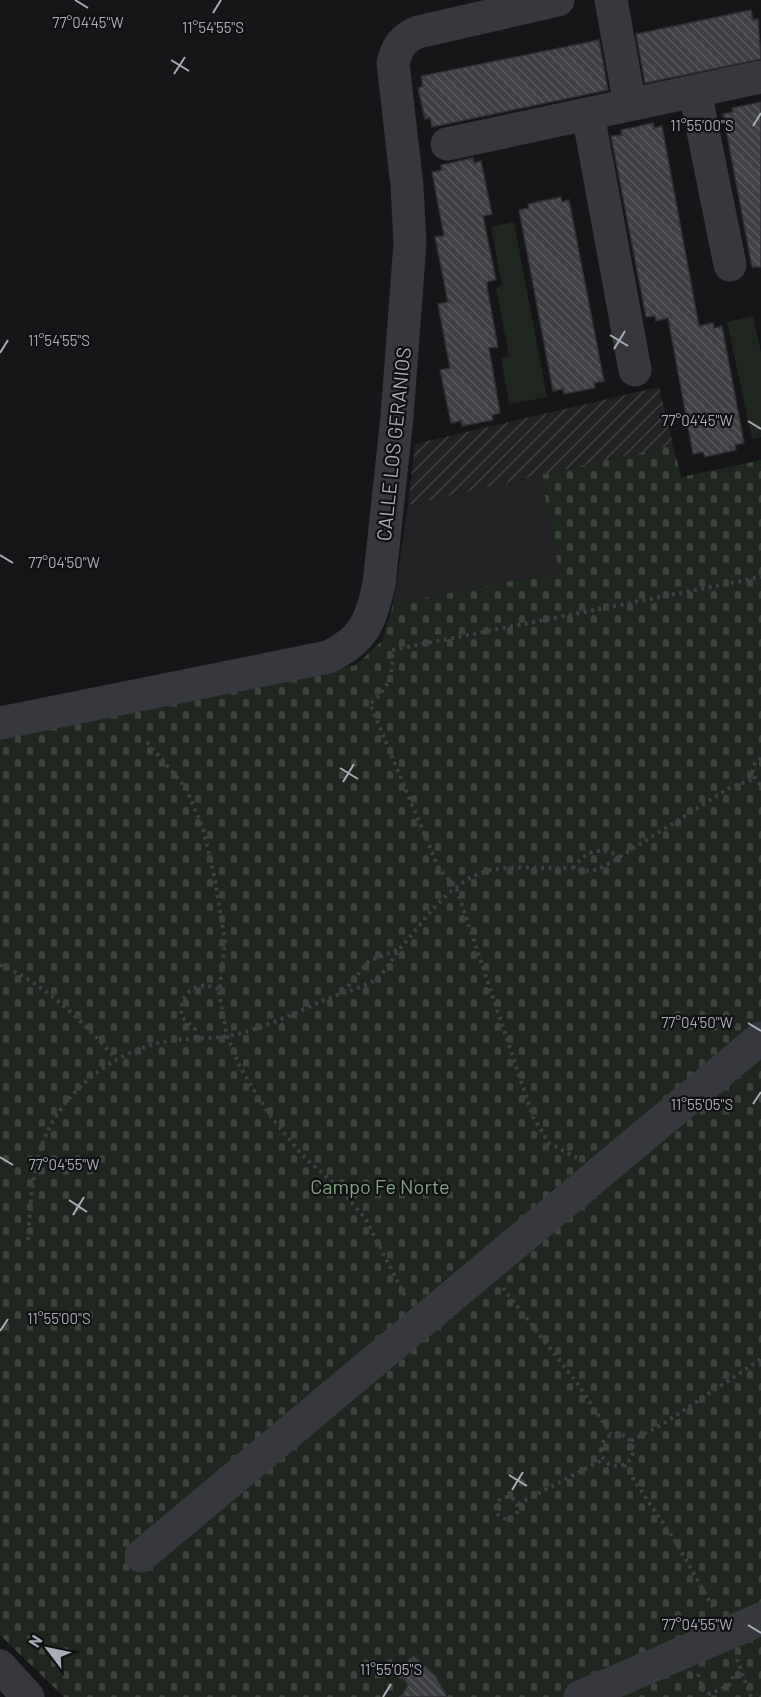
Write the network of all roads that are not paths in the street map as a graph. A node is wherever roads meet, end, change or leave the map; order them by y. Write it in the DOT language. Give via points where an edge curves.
graph roads {
  1 [pos="558,0"];
  2 [pos="611,0"];
  3 [pos="494,6"];
  4 [pos="761,77"];
  5 [pos="695,91"];
  6 [pos="630,105"];
  7 [pos="588,114"];
  8 [pos="447,144"];
  9 [pos="730,265"];
  10 [pos="635,370"];
  11 [pos="0,723"];
  12 [pos="761,1038"];
  13 [pos="141,1556"];
  14 [pos="761,1619"];
  15 [pos="580,1697"];
  1 -- 3 [label="street, CALLE LOS GERANIOS"];
  2 -- 6 [label="street"];
  3 -- 11 [label="street, CALLE LOS GERANIOS" via="405,38 393,63 407,186 408,277 379,584 374,610 363,632 348,648 328,657"];
  4 -- 5 [label="street"];
  5 -- 6 [label="street"];
  5 -- 9 [label="street"];
  6 -- 7 [label="street"];
  7 -- 8 [label="street"];
  7 -- 10 [label="street"];
  12 -- 13 [label="street"];
  14 -- 15 [label="street"];
}
